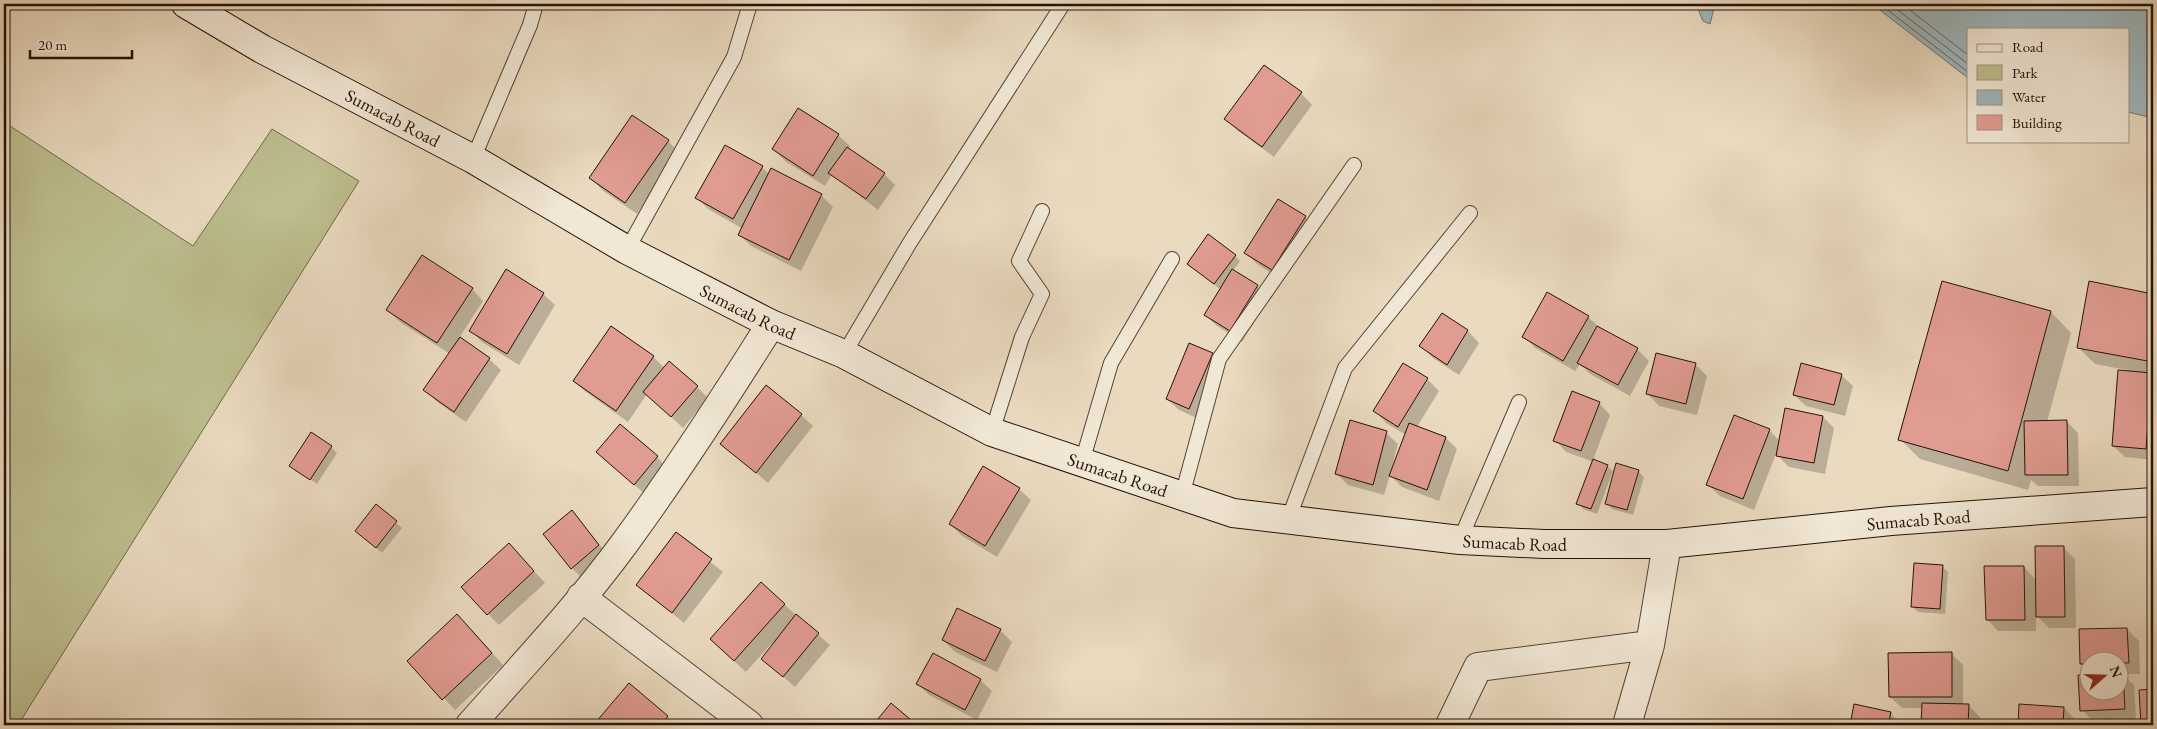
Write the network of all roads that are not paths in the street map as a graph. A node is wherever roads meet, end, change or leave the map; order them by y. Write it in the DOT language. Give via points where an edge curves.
graph roads {
  1 [pos="186,4"];
  2 [pos="536,4"];
  3 [pos="750,4"];
  4 [pos="1062,4"];
  5 [pos="473,159"];
  6 [pos="1354,165"];
  7 [pos="1042,211"];
  8 [pos="1470,213"];
  9 [pos="627,250"];
  10 [pos="1172,259"];
  11 [pos="771,324"];
  12 [pos="844,354"];
  13 [pos="1519,402"];
  14 [pos="992,432"];
  15 [pos="1082,462"];
  16 [pos="1182,496"];
  17 [pos="2153,502"];
  18 [pos="1288,520"];
  19 [pos="1460,540"];
  20 [pos="1668,544"];
  21 [pos="581,597"];
  22 [pos="1650,645"];
  23 [pos="470,725"];
  24 [pos="749,725"];
  25 [pos="1450,725"];
  26 [pos="1627,725"];
  1 -- 5 [label="main road, Sumacab Road" via="262,49"];
  2 -- 5 [label="lane"];
  3 -- 9 [label="lane" via="734,57"];
  4 -- 12 [label="lane" via="909,244"];
  5 -- 9 [label="main road, Sumacab Road"];
  6 -- 16 [label="lane" via="1219,359"];
  7 -- 14 [label="lane" via="1019,262 1042,294 1022,338"];
  8 -- 18 [label="lane" via="1345,368"];
  9 -- 11 [label="main road, Sumacab Road"];
  10 -- 15 [label="lane" via="1111,363"];
  11 -- 12 [label="main road, Sumacab Road"];
  11 -- 21 [label="main road" via="708,423 623,545"];
  12 -- 14 [label="main road, Sumacab Road"];
  13 -- 19 [label="lane"];
  14 -- 15 [label="main road, Sumacab Road"];
  15 -- 16 [label="main road, Sumacab Road"];
  16 -- 18 [label="main road, Sumacab Road" via="1233,513"];
  17 -- 20 [label="main road, Sumacab Road" via="1891,521"];
  18 -- 19 [label="main road, Sumacab Road"];
  19 -- 20 [label="main road, Sumacab Road"];
  20 -- 22 [label="main road"];
  21 -- 23 [label="main road"];
  21 -- 24 [label="main road"];
  22 -- 25 [label="main road" via="1478,667"];
  22 -- 26 [label="main road"];
}
